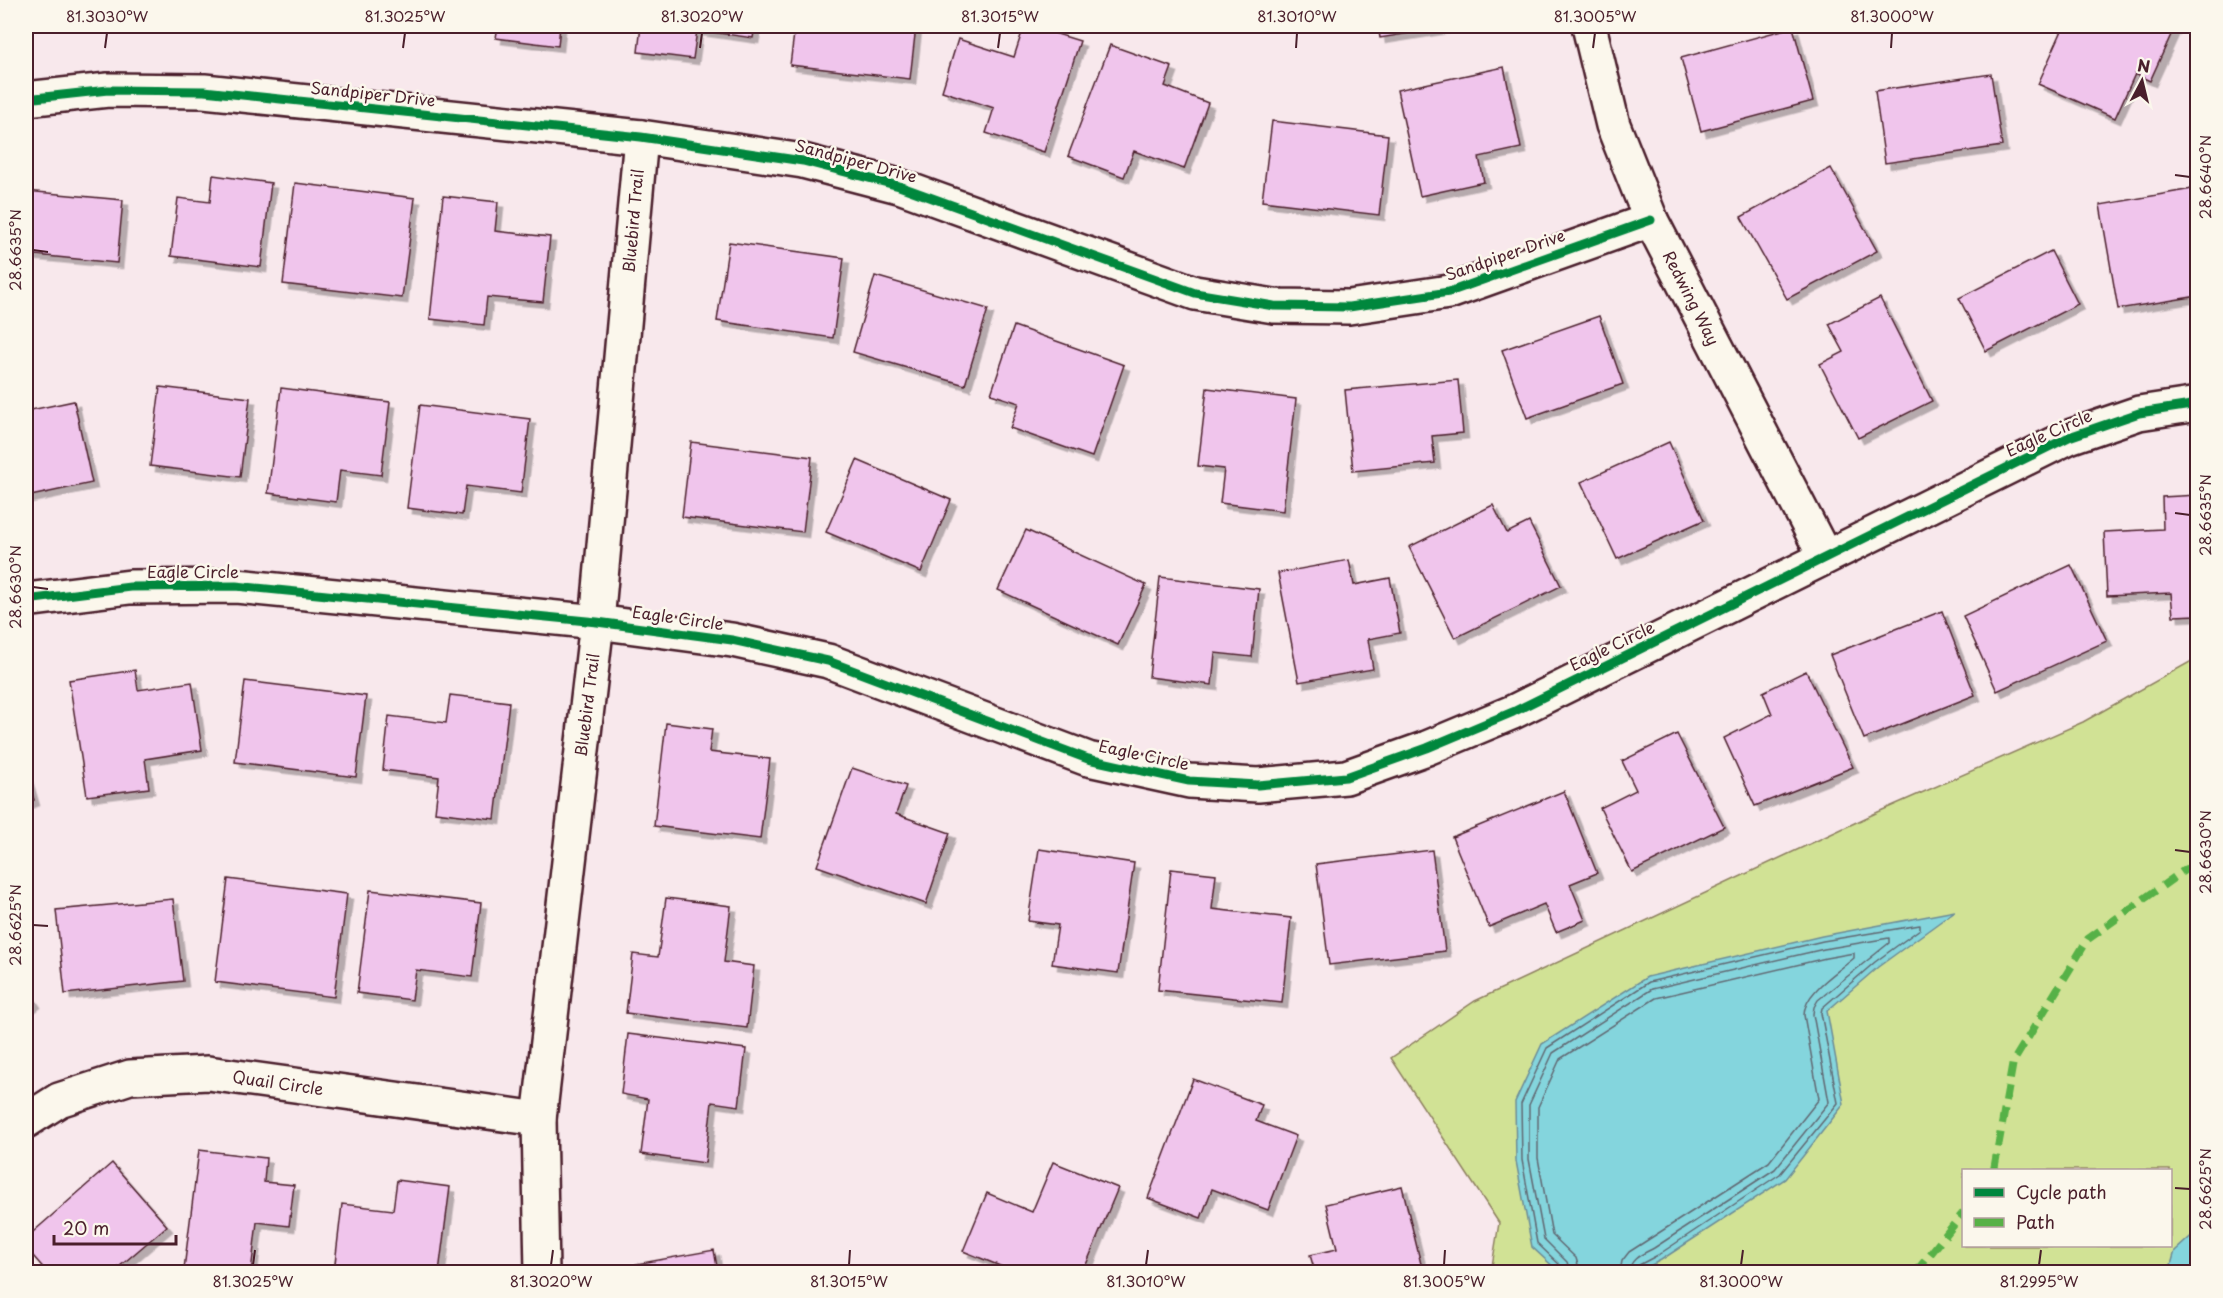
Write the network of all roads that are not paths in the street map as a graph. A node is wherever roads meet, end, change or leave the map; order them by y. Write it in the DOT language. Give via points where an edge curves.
graph roads {
  1 [pos="1589,26"];
  2 [pos="26,99"];
  3 [pos="641,137"];
  4 [pos="1651,220"];
  5 [pos="2198,404"];
  6 [pos="1824,557"];
  7 [pos="26,600"];
  8 [pos="597,622"];
  9 [pos="539,1119"];
  10 [pos="26,1121"];
  11 [pos="542,1272"];
  1 -- 4 [label="street, Redwing Way" via="1613,125"];
  2 -- 3 [label="street, Sandpiper Drive" via="108,90 204,91"];
  3 -- 4 [label="street, Sandpiper Drive" via="803,161 878,180 1195,292 1274,306 1349,307 1449,292"];
  3 -- 8 [label="street, Bluebird Trail"];
  4 -- 6 [label="street, Redwing Way"];
  5 -- 6 [label="street, Eagle Circle" via="2139,412 2069,437"];
  6 -- 8 [label="street, Eagle Circle" via="1513,712 1427,748 1346,777 1258,785 1189,781 1088,759 828,661 732,640"];
  7 -- 8 [label="street, Eagle Circle" via="130,587 236,586"];
  8 -- 9 [label="street, Bluebird Trail"];
  9 -- 10 [label="street, Quail Circle" via="208,1073 130,1077 59,1100"];
  9 -- 11 [label="street, Bluebird Trail"];
}
